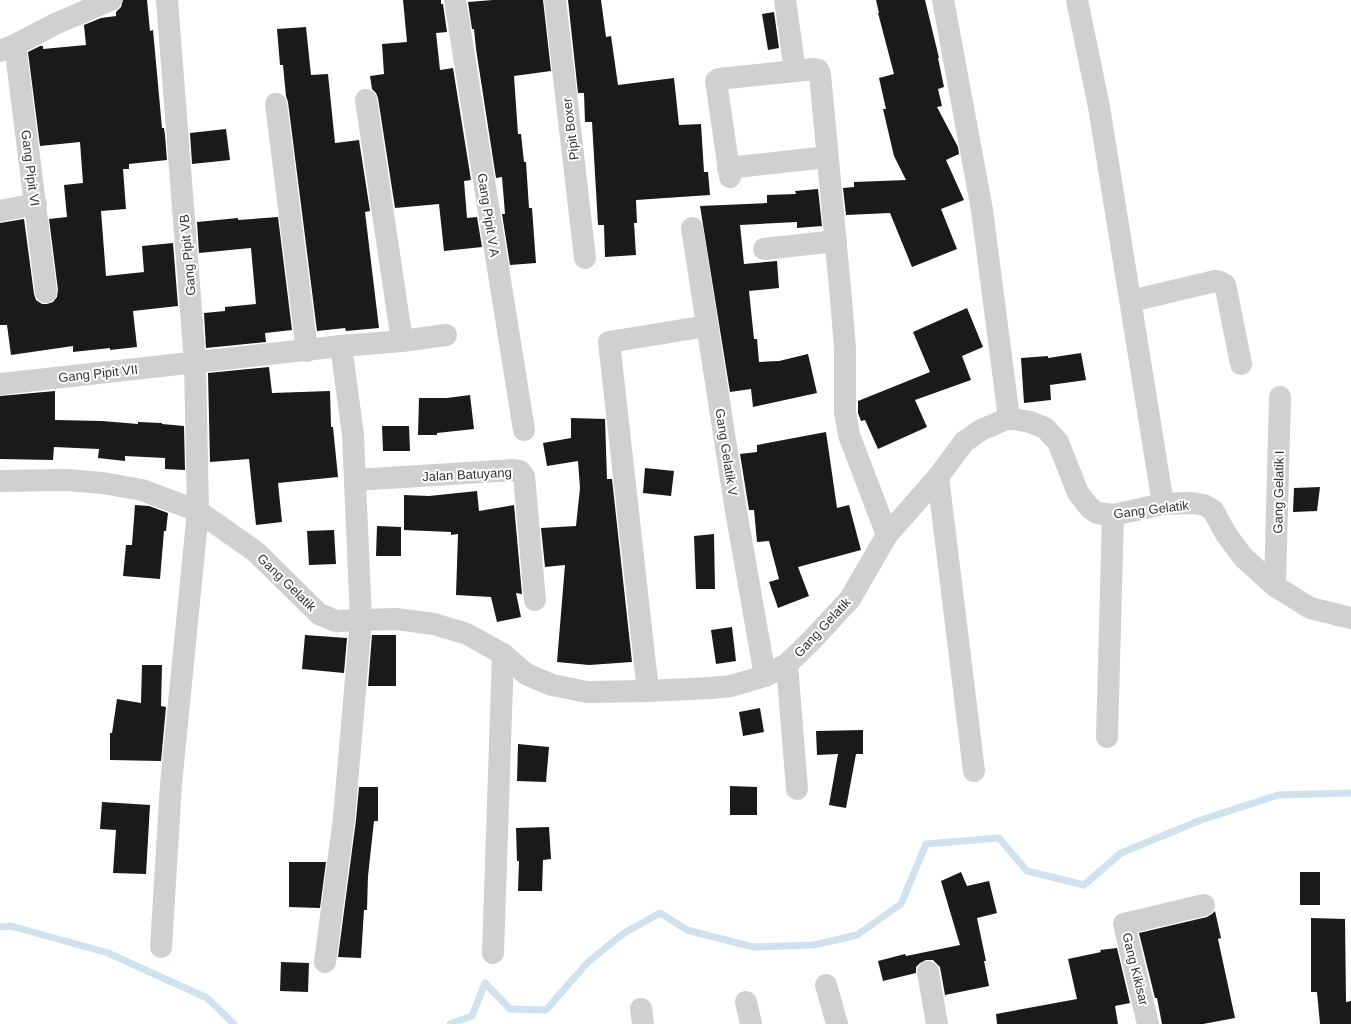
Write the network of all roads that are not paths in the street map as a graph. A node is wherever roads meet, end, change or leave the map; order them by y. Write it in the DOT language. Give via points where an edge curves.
graph roads {
  1 [pos="111,0"];
  2 [pos="167,0"];
  3 [pos="455,0"];
  4 [pos="555,0"];
  5 [pos="785,0"];
  6 [pos="943,0"];
  7 [pos="1077,0"];
  8 [pos="8,48"];
  9 [pos="795,71"];
  10 [pos="366,100"];
  11 [pos="276,104"];
  12 [pos="827,157"];
  13 [pos="36,204"];
  14 [pos="0,211"];
  15 [pos="692,228"];
  16 [pos="836,241"];
  17 [pos="764,249"];
  18 [pos="585,258"];
  19 [pos="46,292"];
  20 [pos="1131,301"];
  21 [pos="708,326"];
  22 [pos="446,335"];
  23 [pos="402,341"];
  24 [pos="341,346"];
  25 [pos="307,351"];
  26 [pos="196,363"];
  27 [pos="1241,364"];
  28 [pos="0,384"];
  29 [pos="1280,397"];
  30 [pos="1009,418"];
  31 [pos="524,430"];
  32 [pos="938,477"];
  33 [pos="356,480"];
  34 [pos="0,481"];
  35 [pos="1163,504"];
  36 [pos="198,511"];
  37 [pos="1113,515"];
  38 [pos="887,535"];
  39 [pos="1276,586"];
  40 [pos="535,600"];
  41 [pos="1351,618"];
  42 [pos="361,620"];
  43 [pos="503,654"];
  44 [pos="787,664"];
  45 [pos="765,676"];
  46 [pos="648,691"];
  47 [pos="1106,737"];
  48 [pos="974,772"];
  49 [pos="797,789"];
  50 [pos="1204,905"];
  51 [pos="161,948"];
  52 [pos="493,953"];
  53 [pos="325,962"];
  54 [pos="928,972"];
  55 [pos="826,986"];
  56 [pos="746,1002"];
  57 [pos="751,1024"];
  58 [pos="837,1024"];
  59 [pos="937,1024"];
  60 [pos="1148,1024"];
  1 -- 8 [label="street"];
  2 -- 26 [label="street, Gang Pipit VB"];
  3 -- 31 [label="street, Gang Pipit V A"];
  4 -- 18 [label="street, Pipit Boxer"];
  5 -- 9 [label="street"];
  6 -- 30 [label="street" via="982,210"];
  7 -- 20 [label="street" via="1099,107"];
  8 -- 13 [label="street, Gang Pipit VI"];
  9 -- 12 [label="street" via="814,69 820,74"];
  9 -- 12 [label="street" via="716,81 729,173"];
  10 -- 23 [label="street"];
  11 -- 25 [label="street"];
  12 -- 16 [label="street"];
  13 -- 14 [label="street"];
  13 -- 19 [label="street, Gang Pipit VI"];
  15 -- 21 [label="street, Gang Gelatik V"];
  16 -- 17 [label="street"];
  16 -- 38 [label="street" via="845,349 845,412 849,435"];
  20 -- 27 [label="street" via="1215,281 1220,282 1225,285"];
  20 -- 35 [label="street"];
  21 -- 45 [label="street, Gang Gelatik V" via="736,511"];
  21 -- 46 [label="street" via="602,343"];
  22 -- 23 [label="street, Gang Pipit VII"];
  23 -- 24 [label="street, Gang Pipit VII"];
  24 -- 25 [label="street, Gang Pipit VII"];
  24 -- 33 [label="street" via="353,434"];
  25 -- 26 [label="street, Gang Pipit VII"];
  26 -- 28 [label="street, Gang Pipit VII"];
  26 -- 36 [label="street, Gang Pipit VB"];
  29 -- 39 [label="street, Gang Gelatik I"];
  30 -- 32 [label="street, Gang Gelatik" via="981,430 964,442"];
  30 -- 37 [label="street, Gang Gelatik" via="1045,428 1058,442 1078,493 1097,513"];
  32 -- 38 [label="street, Gang Gelatik"];
  32 -- 48 [label="street"];
  33 -- 40 [label="street, Jalan Batuyang" via="520,471 524,476"];
  33 -- 42 [label="street"];
  34 -- 36 [label="street, Gang Gelatik" via="66,480 104,483 142,490"];
  35 -- 37 [label="street, Gang Gelatik"];
  35 -- 39 [label="street, Gang Gelatik" via="1192,502 1213,510 1243,557"];
  36 -- 42 [label="street, Gang Gelatik" via="256,552 319,614 336,621"];
  36 -- 51 [label="street, Gang Pipit VB" via="171,784"];
  37 -- 47 [label="street"];
  38 -- 44 [label="street, Gang Gelatik" via="850,599"];
  39 -- 41 [label="street, Gang Gelatik" via="1310,608"];
  42 -- 43 [label="street, Gang Gelatik" via="396,619 434,624 467,634"];
  42 -- 53 [label="street" via="344,818"];
  43 -- 46 [label="street, Gang Gelatik" via="526,674 552,685 587,692"];
  43 -- 52 [label="street"];
  44 -- 45 [label="street, Gang Gelatik"];
  44 -- 49 [label="street"];
  45 -- 46 [label="street, Gang Gelatik" via="731,686"];
  50 -- 60 [label="street, Gang Kikisar" via="1124,924"];
  54 -- 59 [label="street"];
  55 -- 58 [label="street"];
  56 -- 57 [label="street"];
}
